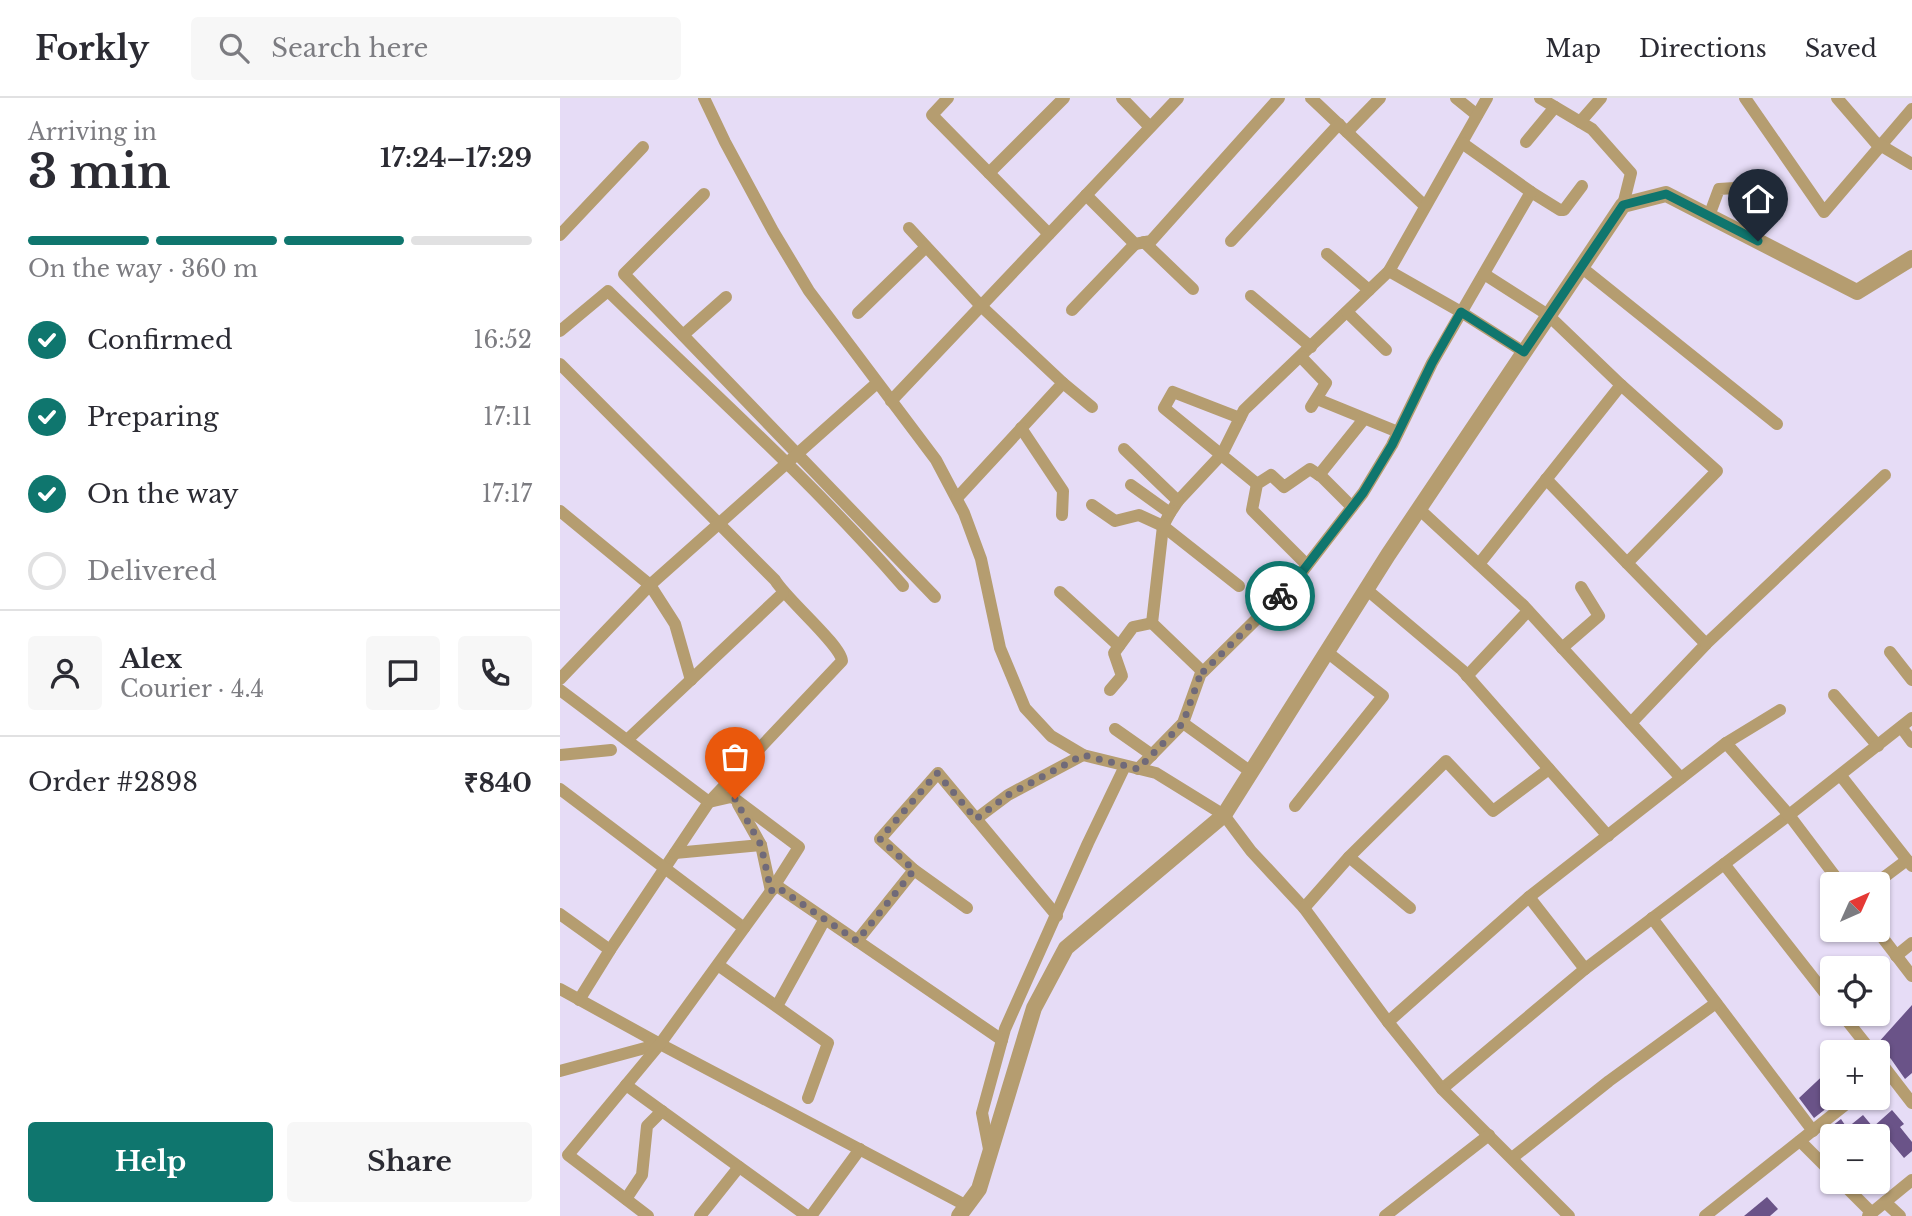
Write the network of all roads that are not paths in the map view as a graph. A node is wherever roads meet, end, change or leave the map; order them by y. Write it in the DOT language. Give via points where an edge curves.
graph roads {
  1 [pos="704,98"];
  2 [pos="948,98"];
  3 [pos="1064,98"];
  4 [pos="1122,98"];
  5 [pos="1178,98"];
  6 [pos="1279,98"];
  7 [pos="1311,98"];
  8 [pos="1380,98"];
  9 [pos="1456,98"];
  10 [pos="1487,98"];
  11 [pos="1540,98"];
  12 [pos="1601,98"];
  13 [pos="1745,98"];
  14 [pos="1836,98"];
  15 [pos="1555,107"];
  16 [pos="1912,108"];
  17 [pos="1477,115"];
  18 [pos="1580,122"];
  19 [pos="1150,127"];
  20 [pos="1343,128"];
  21 [pos="1526,142"];
  22 [pos="1462,143"];
  23 [pos="1880,146"];
  24 [pos="643,147"];
  25 [pos="1912,164"];
  26 [pos="989,173"];
  27 [pos="1582,186"];
  28 [pos="1751,187"];
  29 [pos="1531,192"];
  30 [pos="704,194"];
  31 [pos="1086,195"];
  32 [pos="1623,205"];
  33 [pos="1425,206"];
  34 [pos="1709,216"];
  35 [pos="909,228"];
  36 [pos="1049,234"];
  37 [pos="560,235"];
  38 [pos="1231,241"];
  39 [pos="1140,243"];
  40 [pos="926,247"];
  41 [pos="1327,254"];
  42 [pos="1912,258"];
  43 [pos="1581,267"];
  44 [pos="1389,271"];
  45 [pos="1484,274"];
  46 [pos="1192,289"];
  47 [pos="1369,290"];
  48 [pos="1251,296"];
  49 [pos="726,297"];
  50 [pos="981,306"];
  51 [pos="1072,310"];
  52 [pos="1347,312"];
  53 [pos="1461,312"];
  54 [pos="858,313"];
  55 [pos="1548,315"];
  56 [pos="560,331"];
  57 [pos="683,335"];
  58 [pos="1311,347"];
  59 [pos="1387,350"];
  60 [pos="1524,352"];
  61 [pos="1301,357"];
  62 [pos="560,364"];
  63 [pos="877,383"];
  64 [pos="1063,383"];
  65 [pos="1622,385"];
  66 [pos="891,401"];
  67 [pos="1092,407"];
  68 [pos="1240,418"];
  69 [pos="1364,419"];
  70 [pos="1777,424"];
  71 [pos="1021,428"];
  72 [pos="1398,432"];
  73 [pos="1124,449"];
  74 [pos="797,454"];
  75 [pos="1222,454"];
  76 [pos="786,464"];
  77 [pos="1319,475"];
  78 [pos="1885,475"];
  79 [pos="1546,479"];
  80 [pos="1257,484"];
  81 [pos="1131,485"];
  82 [pos="957,498"];
  83 [pos="1178,501"];
  84 [pos="1092,505"];
  85 [pos="1352,507"];
  86 [pos="1419,509"];
  87 [pos="560,511"];
  88 [pos="1170,513"];
  89 [pos="1062,515"];
  90 [pos="718,525"];
  91 [pos="1163,526"];
  92 [pos="1627,563"];
  93 [pos="1479,564"];
  94 [pos="1307,565"];
  95 [pos="650,585"];
  96 [pos="903,586"];
  97 [pos="1239,586"];
  98 [pos="1581,587"];
  99 [pos="1366,589"];
  100 [pos="1060,592"];
  101 [pos="783,593"];
  102 [pos="935,597"];
  103 [pos="1528,611"];
  104 [pos="1152,623"];
  105 [pos="1706,644"];
  106 [pos="1119,646"];
  107 [pos="1562,648"];
  108 [pos="1327,652"];
  109 [pos="1890,652"];
  110 [pos="1202,670"];
  111 [pos="1467,676"];
  112 [pos="560,679"];
  113 [pos="691,680"];
  114 [pos="1912,680"];
  115 [pos="560,690"];
  116 [pos="1110,690"];
  117 [pos="1834,695"];
  118 [pos="1780,710"];
  119 [pos="1907,722"];
  120 [pos="1183,723"];
  121 [pos="1631,723"];
  122 [pos="1115,729"];
  123 [pos="627,740"];
  124 [pos="1912,742"];
  125 [pos="1726,743"];
  126 [pos="1878,746"];
  127 [pos="611,750"];
  128 [pos="560,755"];
  129 [pos="1083,755"];
  130 [pos="1152,755"];
  131 [pos="1132,768"];
  132 [pos="1549,769"];
  133 [pos="1251,772"];
  134 [pos="1841,776"];
  135 [pos="1681,778"];
  136 [pos="560,789"];
  137 [pos="735,799"];
  138 [pos="709,802"];
  139 [pos="1295,806"];
  140 [pos="1224,815"];
  141 [pos="1788,815"];
  142 [pos="976,819"];
  143 [pos="1608,836"];
  144 [pos="761,845"];
  145 [pos="675,853"];
  146 [pos="1349,858"];
  147 [pos="1724,864"];
  148 [pos="1911,865"];
  149 [pos="665,868"];
  150 [pos="914,870"];
  151 [pos="1832,872"];
  152 [pos="1890,876"];
  153 [pos="771,891"];
  154 [pos="1529,897"];
  155 [pos="967,908"];
  156 [pos="1304,908"];
  157 [pos="1410,908"];
  158 [pos="560,914"];
  159 [pos="1057,916"];
  160 [pos="1652,918"];
  161 [pos="825,919"];
  162 [pos="744,928"];
  163 [pos="857,941"];
  164 [pos="1886,942"];
  165 [pos="1912,943"];
  166 [pos="610,950"];
  167 [pos="1896,956"];
  168 [pos="718,965"];
  169 [pos="1585,969"];
  170 [pos="1912,976"];
  171 [pos="1820,987"];
  172 [pos="560,989"];
  173 [pos="579,1000"];
  174 [pos="1716,1003"];
  175 [pos="777,1006"];
  176 [pos="1388,1022"];
  177 [pos="1852,1026"];
  178 [pos="1002,1040"];
  179 [pos="1863,1040"];
  180 [pos="660,1044"];
  181 [pos="560,1071"];
  182 [pos="1890,1083"];
  183 [pos="626,1085"];
  184 [pos="1442,1089"];
  185 [pos="808,1098"];
  186 [pos="1912,1103"];
  187 [pos="1839,1110"];
  188 [pos="662,1111"];
  189 [pos="1813,1131"];
  190 [pos="1489,1135"];
  191 [pos="1800,1141"];
  192 [pos="860,1149"];
  193 [pos="990,1154"];
  194 [pos="1512,1158"];
  195 [pos="564,1160"];
  196 [pos="1820,1161"];
  197 [pos="739,1167"];
  198 [pos="1912,1180"];
  199 [pos="1852,1194"];
  200 [pos="626,1199"];
  201 [pos="1885,1202"];
  202 [pos="963,1211"];
  203 [pos="1870,1214"];
  204 [pos="648,1216"];
  205 [pos="701,1216"];
  206 [pos="809,1216"];
  207 [pos="1385,1216"];
  208 [pos="1569,1216"];
  209 [pos="1705,1216"];
  210 [pos="1900,1216"];
  1 -- 63 [label="street" via="809,291"];
  2 -- 26 [label="street" via="932,115"];
  3 -- 26 [label="street"];
  4 -- 19 [label="street"];
  5 -- 19 [label="street"];
  6 -- 39 [label="street" via="1151,241"];
  7 -- 20 [label="street"];
  8 -- 20 [label="street"];
  9 -- 17 [label="street"];
  10 -- 17 [label="street"];
  11 -- 15 [label="street"];
  12 -- 18 [label="street"];
  13 -- 23 [label="street" via="1824,212"];
  14 -- 23 [label="street"];
  15 -- 18 [label="street"];
  15 -- 21 [label="street"];
  16 -- 23 [label="street"];
  17 -- 22 [label="street"];
  18 -- 32 [label="street" via="1592,129 1631,173"];
  19 -- 31 [label="street"];
  20 -- 33 [label="street"];
  20 -- 38 [label="street"];
  22 -- 29 [label="street"];
  22 -- 33 [label="street"];
  23 -- 25 [label="street"];
  24 -- 37 [label="street"];
  26 -- 36 [label="street"];
  27 -- 29 [label="street" via="1564,210"];
  28 -- 34 [label="street" via="1719,189"];
  29 -- 45 [label="street"];
  30 -- 57 [label="street" via="624,274"];
  31 -- 36 [label="street"];
  31 -- 39 [label="street"];
  32 -- 34 [label="street" via="1666,194"];
  32 -- 43 [label="street"];
  33 -- 44 [label="street"];
  34 -- 42 [label="street" via="1857,292"];
  35 -- 40 [label="street"];
  36 -- 50 [label="street"];
  39 -- 46 [label="street"];
  39 -- 51 [label="street"];
  40 -- 50 [label="street"];
  40 -- 54 [label="street"];
  41 -- 47 [label="street"];
  43 -- 55 [label="street"];
  43 -- 70 [label="street"];
  44 -- 47 [label="street"];
  44 -- 53 [label="street"];
  45 -- 53 [label="street"];
  45 -- 55 [label="street"];
  47 -- 52 [label="street"];
  48 -- 58 [label="street"];
  49 -- 57 [label="street"];
  50 -- 64 [label="street"];
  50 -- 66 [label="street"];
  52 -- 58 [label="street"];
  52 -- 59 [label="street"];
  53 -- 60 [label="street"];
  53 -- 72 [label="street"];
  55 -- 60 [label="street"];
  55 -- 65 [label="street"];
  56 -- 76 [label="street" via="608,291"];
  57 -- 74 [label="street"];
  58 -- 61 [label="street"];
  60 -- 86 [label="street"];
  61 -- 68 [label="street"];
  61 -- 69 [label="street" via="1326,383 1314,403"];
  62 -- 90 [label="street"];
  63 -- 66 [label="street"];
  63 -- 74 [label="street"];
  64 -- 67 [label="street"];
  64 -- 71 [label="street"];
  65 -- 79 [label="street"];
  65 -- 92 [label="street" via="1717,471"];
  66 -- 82 [label="street" via="936,460"];
  68 -- 75 [label="street"];
  68 -- 75 [label="street" via="1173,392 1164,408"];
  69 -- 72 [label="street"];
  69 -- 77 [label="street"];
  71 -- 82 [label="street"];
  71 -- 89 [label="street" via="1063,491"];
  72 -- 85 [label="street"];
  73 -- 83 [label="street"];
  74 -- 76 [label="street"];
  74 -- 102 [label="street"];
  75 -- 80 [label="street"];
  75 -- 83 [label="street"];
  76 -- 90 [label="street"];
  76 -- 96 [label="street"];
  77 -- 80 [label="street" via="1310,469 1284,486 1271,475"];
  77 -- 85 [label="street"];
  78 -- 105 [label="street"];
  79 -- 92 [label="street"];
  79 -- 93 [label="street"];
  80 -- 94 [label="street" via="1252,510"];
  81 -- 88 [label="street"];
  82 -- 129 [label="street" via="981,559 1000,648 1026,708 1051,736"];
  83 -- 88 [label="street"];
  84 -- 91 [label="street" via="1115,521 1139,515"];
  85 -- 94 [label="street"];
  86 -- 93 [label="street"];
  86 -- 99 [label="street"];
  87 -- 95 [label="street"];
  88 -- 91 [label="street"];
  90 -- 95 [label="street"];
  90 -- 101 [label="street"];
  91 -- 97 [label="street"];
  91 -- 104 [label="street"];
  92 -- 105 [label="street"];
  93 -- 103 [label="street"];
  94 -- 110 [label="street"];
  95 -- 112 [label="street"];
  95 -- 113 [label="street" via="676,624"];
  98 -- 107 [label="street" via="1599,616"];
  99 -- 108 [label="street"];
  99 -- 111 [label="street"];
  100 -- 106 [label="street"];
  101 -- 113 [label="street"];
  101 -- 138 [label="street" via="833,643 842,660"];
  103 -- 107 [label="street"];
  103 -- 111 [label="street"];
  104 -- 106 [label="street" via="1133,627"];
  104 -- 110 [label="street"];
  105 -- 121 [label="street"];
  106 -- 116 [label="street" via="1114,653 1122,676"];
  107 -- 121 [label="street"];
  108 -- 133 [label="street"];
  108 -- 139 [label="street" via="1383,696"];
  109 -- 114 [label="street"];
  110 -- 120 [label="street"];
  111 -- 132 [label="street"];
  113 -- 123 [label="street"];
  115 -- 123 [label="street"];
  117 -- 126 [label="street"];
  118 -- 125 [label="street"];
  119 -- 124 [label="street"];
  119 -- 126 [label="street"];
  120 -- 130 [label="street"];
  120 -- 133 [label="street"];
  121 -- 135 [label="street"];
  122 -- 130 [label="street"];
  123 -- 138 [label="street"];
  125 -- 135 [label="street"];
  125 -- 141 [label="street"];
  126 -- 134 [label="street"];
  127 -- 128 [label="street"];
  129 -- 131 [label="street"];
  129 -- 142 [label="street" via="1008,795"];
  130 -- 131 [label="street"];
  131 -- 140 [label="street" via="1156,773"];
  131 -- 159 [label="street" via="1088,843"];
  132 -- 143 [label="street"];
  132 -- 146 [label="street" via="1493,811 1446,761"];
  133 -- 140 [label="street"];
  134 -- 141 [label="street"];
  134 -- 148 [label="street"];
  135 -- 143 [label="street"];
  136 -- 149 [label="street"];
  137 -- 138 [label="street"];
  137 -- 144 [label="street"];
  137 -- 153 [label="street" via="799,847"];
  138 -- 145 [label="street"];
  140 -- 156 [label="street"];
  140 -- 193 [label="street" via="1066,948 1034,1009"];
  141 -- 147 [label="street"];
  141 -- 151 [label="street"];
  142 -- 150 [label="street" via="937,773 880,839"];
  142 -- 159 [label="street"];
  143 -- 154 [label="street"];
  144 -- 145 [label="street"];
  144 -- 153 [label="street"];
  145 -- 149 [label="street"];
  146 -- 156 [label="street"];
  146 -- 157 [label="street"];
  147 -- 160 [label="street"];
  147 -- 171 [label="street"];
  148 -- 152 [label="street"];
  149 -- 162 [label="street"];
  149 -- 166 [label="street"];
  150 -- 155 [label="street"];
  150 -- 163 [label="street"];
  153 -- 161 [label="street" via="777,887"];
  153 -- 162 [label="street"];
  154 -- 169 [label="street"];
  154 -- 176 [label="street"];
  156 -- 176 [label="street"];
  158 -- 166 [label="street"];
  159 -- 178 [label="street"];
  160 -- 169 [label="street"];
  160 -- 174 [label="street"];
  161 -- 163 [label="street"];
  161 -- 175 [label="street"];
  162 -- 168 [label="street"];
  163 -- 178 [label="street"];
  164 -- 167 [label="street"];
  165 -- 167 [label="street"];
  166 -- 173 [label="street"];
  167 -- 170 [label="street"];
  168 -- 175 [label="street"];
  168 -- 180 [label="street"];
  169 -- 184 [label="street"];
  172 -- 173 [label="street"];
  173 -- 180 [label="street"];
  174 -- 189 [label="street"];
  174 -- 194 [label="street"];
  175 -- 185 [label="street" via="828,1042"];
  176 -- 184 [label="street"];
  177 -- 179 [label="street"];
  178 -- 193 [label="street" via="982,1112"];
  180 -- 181 [label="street"];
  180 -- 183 [label="street"];
  180 -- 192 [label="street"];
  182 -- 186 [label="street"];
  183 -- 188 [label="street"];
  183 -- 195 [label="street"];
  184 -- 190 [label="street"];
  187 -- 189 [label="street"];
  188 -- 197 [label="street"];
  188 -- 200 [label="street" via="647,1126 642,1175"];
  189 -- 191 [label="street"];
  190 -- 194 [label="street"];
  190 -- 207 [label="street"];
  191 -- 196 [label="street"];
  191 -- 209 [label="street"];
  192 -- 202 [label="street"];
  192 -- 206 [label="street"];
  193 -- 202 [label="street" via="979,1189"];
  194 -- 208 [label="street"];
  195 -- 200 [label="street"];
  197 -- 205 [label="street"];
  197 -- 206 [label="street"];
  198 -- 201 [label="street"];
  199 -- 203 [label="street"];
  200 -- 204 [label="street"];
  201 -- 203 [label="street"];
  201 -- 210 [label="street"];
}
